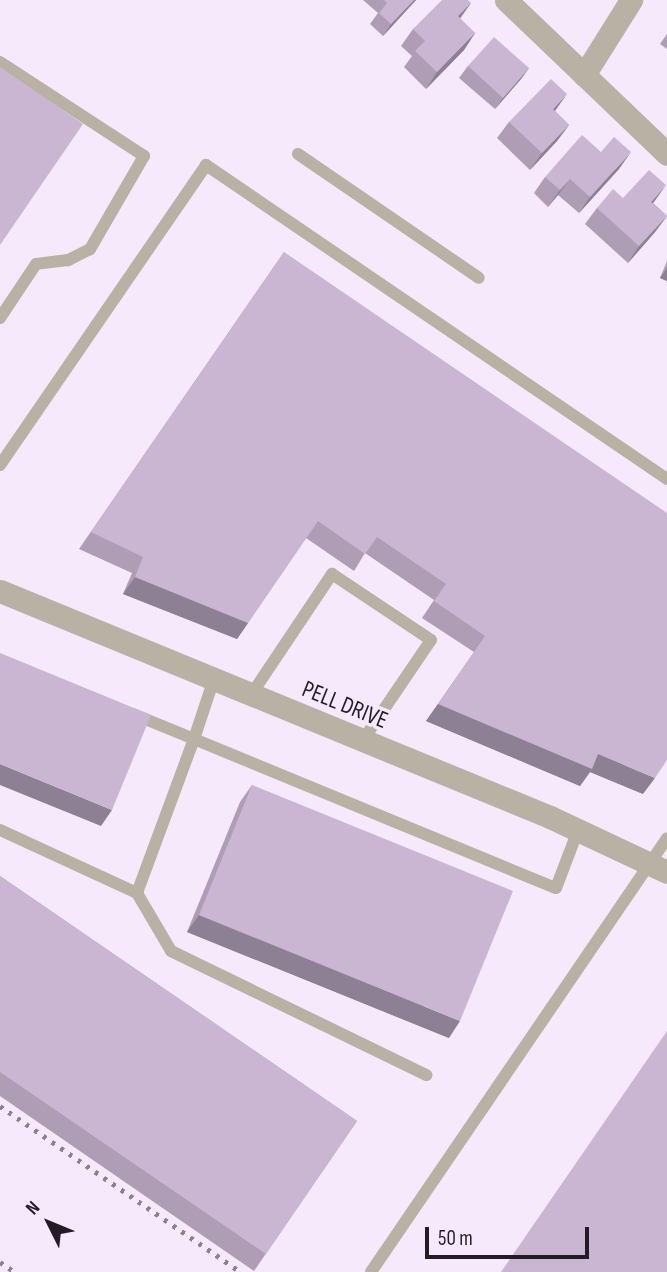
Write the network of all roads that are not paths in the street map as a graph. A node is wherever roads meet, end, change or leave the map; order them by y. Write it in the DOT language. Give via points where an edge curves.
graph roads {
  1 [pos="506,0"];
  2 [pos="631,0"];
  3 [pos="0,62"];
  4 [pos="584,75"];
  5 [pos="298,153"];
  6 [pos="667,155"];
  7 [pos="479,278"];
  8 [pos="0,318"];
  9 [pos="0,465"];
  10 [pos="667,479"];
  11 [pos="0,591"];
  12 [pos="214,679"];
  13 [pos="251,695"];
  14 [pos="116,708"];
  15 [pos="194,739"];
  16 [pos="363,740"];
  17 [pos="0,830"];
  18 [pos="578,830"];
  19 [pos="667,838"];
  20 [pos="658,868"];
  21 [pos="137,893"];
  22 [pos="426,1075"];
  23 [pos="371,1272"];
  1 -- 4 [label="street"];
  2 -- 4 [label="street"];
  3 -- 8 [label="lane" via="144,156 90,250 68,260 36,264"];
  4 -- 6 [label="street"];
  5 -- 7 [label="lane"];
  9 -- 10 [label="lane" via="206,165"];
  11 -- 12 [label="street, PELL DRIVE"];
  12 -- 13 [label="street, PELL DRIVE"];
  12 -- 15 [label="lane"];
  13 -- 16 [label="street, PELL DRIVE"];
  13 -- 16 [label="lane" via="332,574 431,639"];
  14 -- 15 [label="lane"];
  15 -- 18 [label="lane" via="555,888"];
  15 -- 21 [label="lane"];
  16 -- 18 [label="street, PELL DRIVE"];
  17 -- 21 [label="lane"];
  18 -- 20 [label="street, PELL DRIVE"];
  19 -- 20 [label="lane"];
  20 -- 23 [label="lane"];
  21 -- 22 [label="lane" via="171,951"];
}
